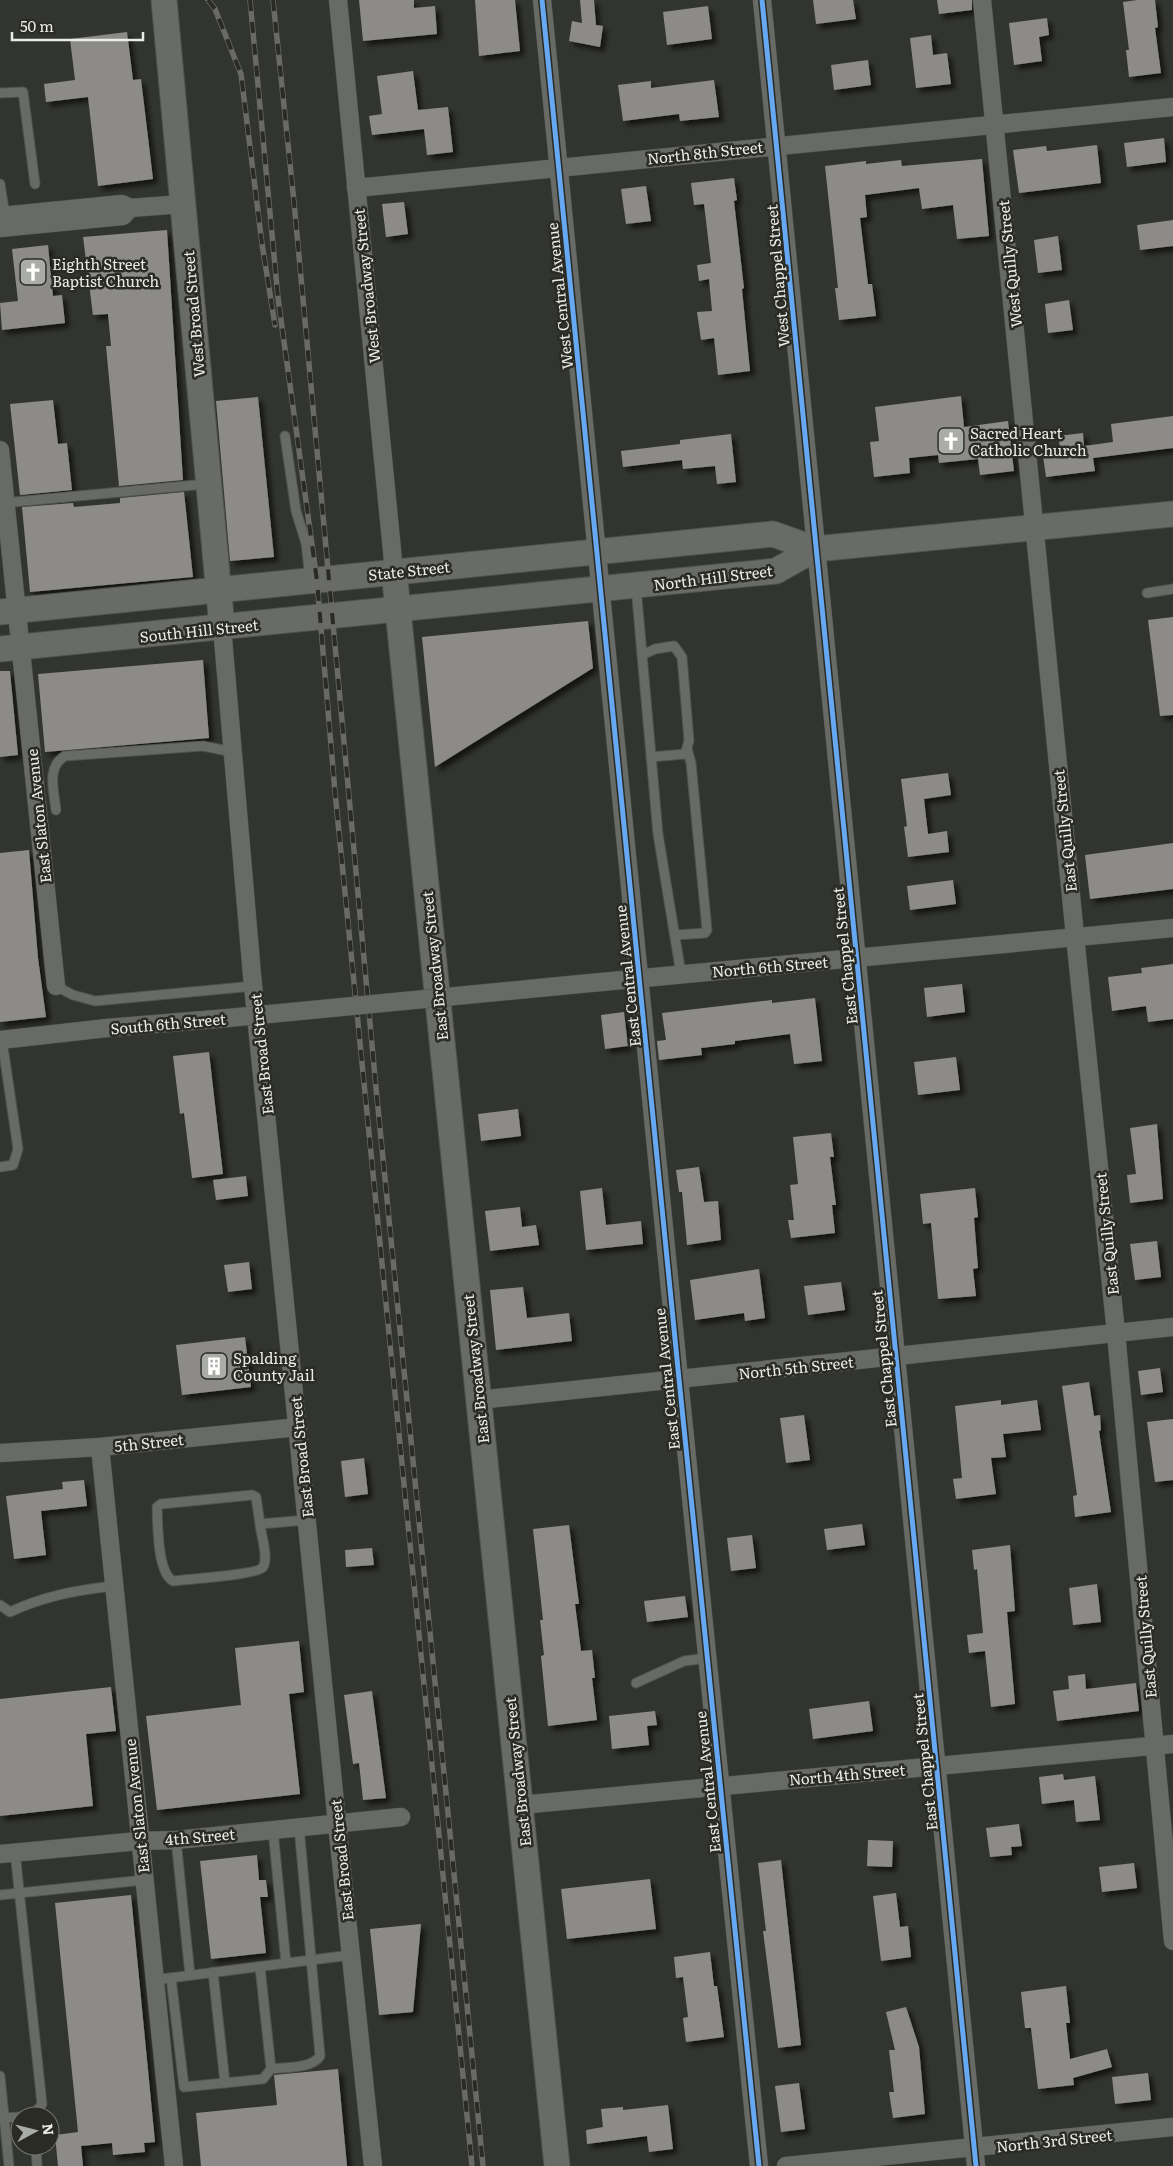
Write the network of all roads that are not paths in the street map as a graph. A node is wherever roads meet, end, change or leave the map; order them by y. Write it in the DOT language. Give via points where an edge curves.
graph roads {
  1 [pos="164,0"];
  2 [pos="338,0"];
  3 [pos="542,0"];
  4 [pos="762,0"];
  5 [pos="982,0"];
  6 [pos="0,93"];
  7 [pos="1173,106"];
  8 [pos="995,124"];
  9 [pos="778,144"];
  10 [pos="558,167"];
  11 [pos="0,184"];
  12 [pos="35,184"];
  13 [pos="356,188"];
  14 [pos="183,204"];
  15 [pos="2,220"];
  16 [pos="285,436"];
  17 [pos="0,450"];
  18 [pos="209,484"];
  19 [pos="2,503"];
  20 [pos="1173,514"];
  21 [pos="1035,527"];
  22 [pos="816,549"];
  23 [pos="597,552"];
  24 [pos="394,571"];
  25 [pos="310,581"];
  26 [pos="636,586"];
  27 [pos="1173,589"];
  28 [pos="218,590"];
  29 [pos="600,590"];
  30 [pos="1147,593"];
  31 [pos="398,611"];
  32 [pos="8,612"];
  33 [pos="222,627"];
  34 [pos="10,648"];
  35 [pos="642,655"];
  36 [pos="687,749"];
  37 [pos="233,752"];
  38 [pos="651,757"];
  39 [pos="56,810"];
  40 [pos="1173,928"];
  41 [pos="676,935"];
  42 [pos="1075,936"];
  43 [pos="857,958"];
  44 [pos="681,974"];
  45 [pos="640,978"];
  46 [pos="56,986"];
  47 [pos="254,986"];
  48 [pos="366,1003"];
  49 [pos="1,1040"];
  50 [pos="0,1167"];
  51 [pos="1173,1327"];
  52 [pos="1116,1333"];
  53 [pos="895,1357"];
  54 [pos="679,1379"];
  55 [pos="478,1400"];
  56 [pos="298,1428"];
  57 [pos="100,1447"];
  58 [pos="0,1453"];
  59 [pos="307,1520"];
  60 [pos="260,1524"];
  61 [pos="114,1586"];
  62 [pos="0,1605"];
  63 [pos="707,1658"];
  64 [pos="636,1683"];
  65 [pos="1173,1744"];
  66 [pos="1155,1746"];
  67 [pos="938,1767"];
  68 [pos="720,1785"];
  69 [pos="520,1805"];
  70 [pos="400,1817"];
  71 [pos="337,1823"];
  72 [pos="299,1827"];
  73 [pos="273,1830"];
  74 [pos="176,1840"];
  75 [pos="139,1841"];
  76 [pos="8,1853"];
  77 [pos="144,1880"];
  78 [pos="19,1892"];
  79 [pos="0,1895"];
  80 [pos="1173,1941"];
  81 [pos="351,1956"];
  82 [pos="311,1960"];
  83 [pos="286,1963"];
  84 [pos="260,1967"];
  85 [pos="213,1972"];
  86 [pos="190,1975"];
  87 [pos="162,1979"];
  88 [pos="271,2069"];
  89 [pos="0,2076"];
  90 [pos="226,2083"];
  91 [pos="40,2106"];
  92 [pos="2,2118"];
  93 [pos="1173,2127"];
  94 [pos="975,2157"];
  95 [pos="9,2166"];
  96 [pos="174,2166"];
  97 [pos="374,2166"];
  98 [pos="557,2166"];
  99 [pos="759,2166"];
  100 [pos="786,2166"];
  1 -- 14 [label="main road, West Broad Street"];
  2 -- 13 [label="street, West Broadway Street"];
  3 -- 10 [label="street, West Central Avenue"];
  4 -- 9 [label="street, West Chappel Street"];
  5 -- 8 [label="street, West Quilly Street"];
  6 -- 12 [label="lane" via="23,92"];
  7 -- 8 [label="street, North 8th Street"];
  8 -- 9 [label="street, North 8th Street"];
  8 -- 21 [label="street, West Quilly Street"];
  9 -- 10 [label="street, North 8th Street"];
  9 -- 22 [label="street, West Chappel Street"];
  10 -- 13 [label="street, North 8th Street"];
  10 -- 23 [label="street, West Central Avenue"];
  11 -- 15 [label="lane"];
  13 -- 24 [label="street, West Broadway Street"];
  14 -- 15 [label="street" via="130,208 123,216"];
  14 -- 18 [label="main road, West Broad Street"];
  16 -- 25 [label="lane" via="296,511 306,543"];
  17 -- 19 [label="street, East Slaton Avenue"];
  18 -- 19 [label="lane"];
  18 -- 28 [label="main road, West Broad Street"];
  19 -- 32 [label="street, East Slaton Avenue"];
  20 -- 21 [label="main road, North Hill Street"];
  21 -- 22 [label="main road, North Hill Street"];
  21 -- 42 [label="street, East Quilly Street"];
  22 -- 23 [label="main road, State Street" via="773,534"];
  22 -- 26 [label="main road, North Hill Street" via="776,571"];
  22 -- 43 [label="street, East Chappel Street"];
  23 -- 24 [label="main road, State Street"];
  23 -- 29 [label="street, West Central Avenue"];
  24 -- 25 [label="main road, State Street"];
  24 -- 31 [label="main road, East Broadway Street"];
  25 -- 28 [label="main road, State Street"];
  26 -- 29 [label="main road, North Hill Street"];
  26 -- 35 [label="lane"];
  27 -- 30 [label="lane"];
  28 -- 32 [label="main road, State Street"];
  28 -- 33 [label="main road, West Broad Street"];
  29 -- 31 [label="main road, North Hill Street"];
  29 -- 45 [label="street, East Central Avenue"];
  31 -- 33 [label="main road, South Hill Street"];
  31 -- 55 [label="main road, East Broadway Street"];
  32 -- 34 [label="street, East Slaton Avenue"];
  33 -- 34 [label="main road, South Hill Street"];
  33 -- 37 [label="street, East Broad Street"];
  34 -- 46 [label="street, East Slaton Avenue"];
  35 -- 36 [label="lane" via="674,646 682,658"];
  35 -- 38 [label="lane"];
  36 -- 38 [label="lane" via="685,754"];
  36 -- 41 [label="lane" via="707,930 705,933"];
  37 -- 39 [label="lane" via="204,746 65,756 56,761 52,770"];
  37 -- 47 [label="street, East Broad Street"];
  38 -- 41 [label="lane" via="658,834"];
  40 -- 42 [label="street, North 6th Street"];
  41 -- 44 [label="lane"];
  42 -- 43 [label="street, North 6th Street"];
  42 -- 52 [label="street, East Quilly Street"];
  43 -- 44 [label="street, North 6th Street"];
  43 -- 53 [label="street, East Chappel Street"];
  44 -- 45 [label="street, North 6th Street"];
  45 -- 48 [label="street, North 6th Street, bridge"];
  45 -- 54 [label="street, East Central Avenue"];
  46 -- 47 [label="lane" via="95,1001"];
  47 -- 56 [label="street, East Broad Street"];
  48 -- 49 [label="street, South 6th Street, bridge"];
  49 -- 50 [label="lane" via="18,1149 13,1165"];
  51 -- 52 [label="street, North 5th Street"];
  52 -- 53 [label="street, North 5th Street"];
  52 -- 66 [label="street, East Quilly Street"];
  53 -- 54 [label="street, North 5th Street"];
  53 -- 67 [label="street, East Chappel Street"];
  54 -- 55 [label="street, North 5th Street"];
  54 -- 63 [label="street, East Central Avenue"];
  55 -- 69 [label="main road, East Broadway Street"];
  56 -- 57 [label="street, 5th Street"];
  56 -- 59 [label="street, East Broad Street"];
  57 -- 58 [label="street, 5th Street"];
  57 -- 61 [label="street, East Slaton Avenue"];
  59 -- 60 [label="lane"];
  59 -- 71 [label="street, East Broad Street"];
  60 -- 60 [label="lane" via="256,1497 252,1495 161,1504 157,1507 164,1569 168,1578 174,1581 261,1570 264,1557"];
  61 -- 62 [label="lane" via="73,1590 36,1600 10,1612"];
  61 -- 75 [label="street, East Slaton Avenue"];
  63 -- 64 [label="lane" via="684,1661"];
  63 -- 68 [label="street, East Central Avenue"];
  65 -- 66 [label="street, North 4th Street"];
  66 -- 67 [label="street, North 4th Street"];
  66 -- 80 [label="street, East Quilly Street"];
  67 -- 68 [label="street, North 4th Street"];
  67 -- 94 [label="street, East Chappel Street"];
  68 -- 69 [label="street, North 4th Street"];
  68 -- 99 [label="street, East Central Avenue"];
  69 -- 98 [label="main road, East Broadway Street"];
  70 -- 71 [label="street, 4th Street"];
  71 -- 72 [label="street, 4th Street"];
  71 -- 81 [label="street, East Broad Street"];
  72 -- 73 [label="street, 4th Street"];
  72 -- 82 [label="lane"];
  73 -- 74 [label="street, 4th Street"];
  73 -- 83 [label="lane"];
  74 -- 75 [label="street, 4th Street"];
  74 -- 86 [label="lane"];
  75 -- 76 [label="street, 4th Street"];
  75 -- 77 [label="street, East Slaton Avenue"];
  76 -- 78 [label="lane"];
  77 -- 78 [label="lane"];
  77 -- 87 [label="street, East Slaton Avenue"];
  78 -- 79 [label="lane"];
  78 -- 91 [label="lane"];
  81 -- 82 [label="lane"];
  81 -- 97 [label="street, East Broad Street"];
  82 -- 83 [label="lane"];
  82 -- 88 [label="lane" via="320,2056 309,2064"];
  83 -- 84 [label="lane"];
  84 -- 85 [label="lane"];
  84 -- 88 [label="lane"];
  85 -- 86 [label="lane"];
  85 -- 90 [label="lane"];
  86 -- 87 [label="lane"];
  87 -- 90 [label="lane" via="184,2087"];
  87 -- 96 [label="street, East Slaton Avenue"];
  88 -- 90 [label="lane" via="263,2079"];
  89 -- 92 [label="lane"];
  92 -- 95 [label="lane"];
  93 -- 94 [label="street, North 3rd Street"];
  94 -- 100 [label="street, North 3rd Street"];
}
